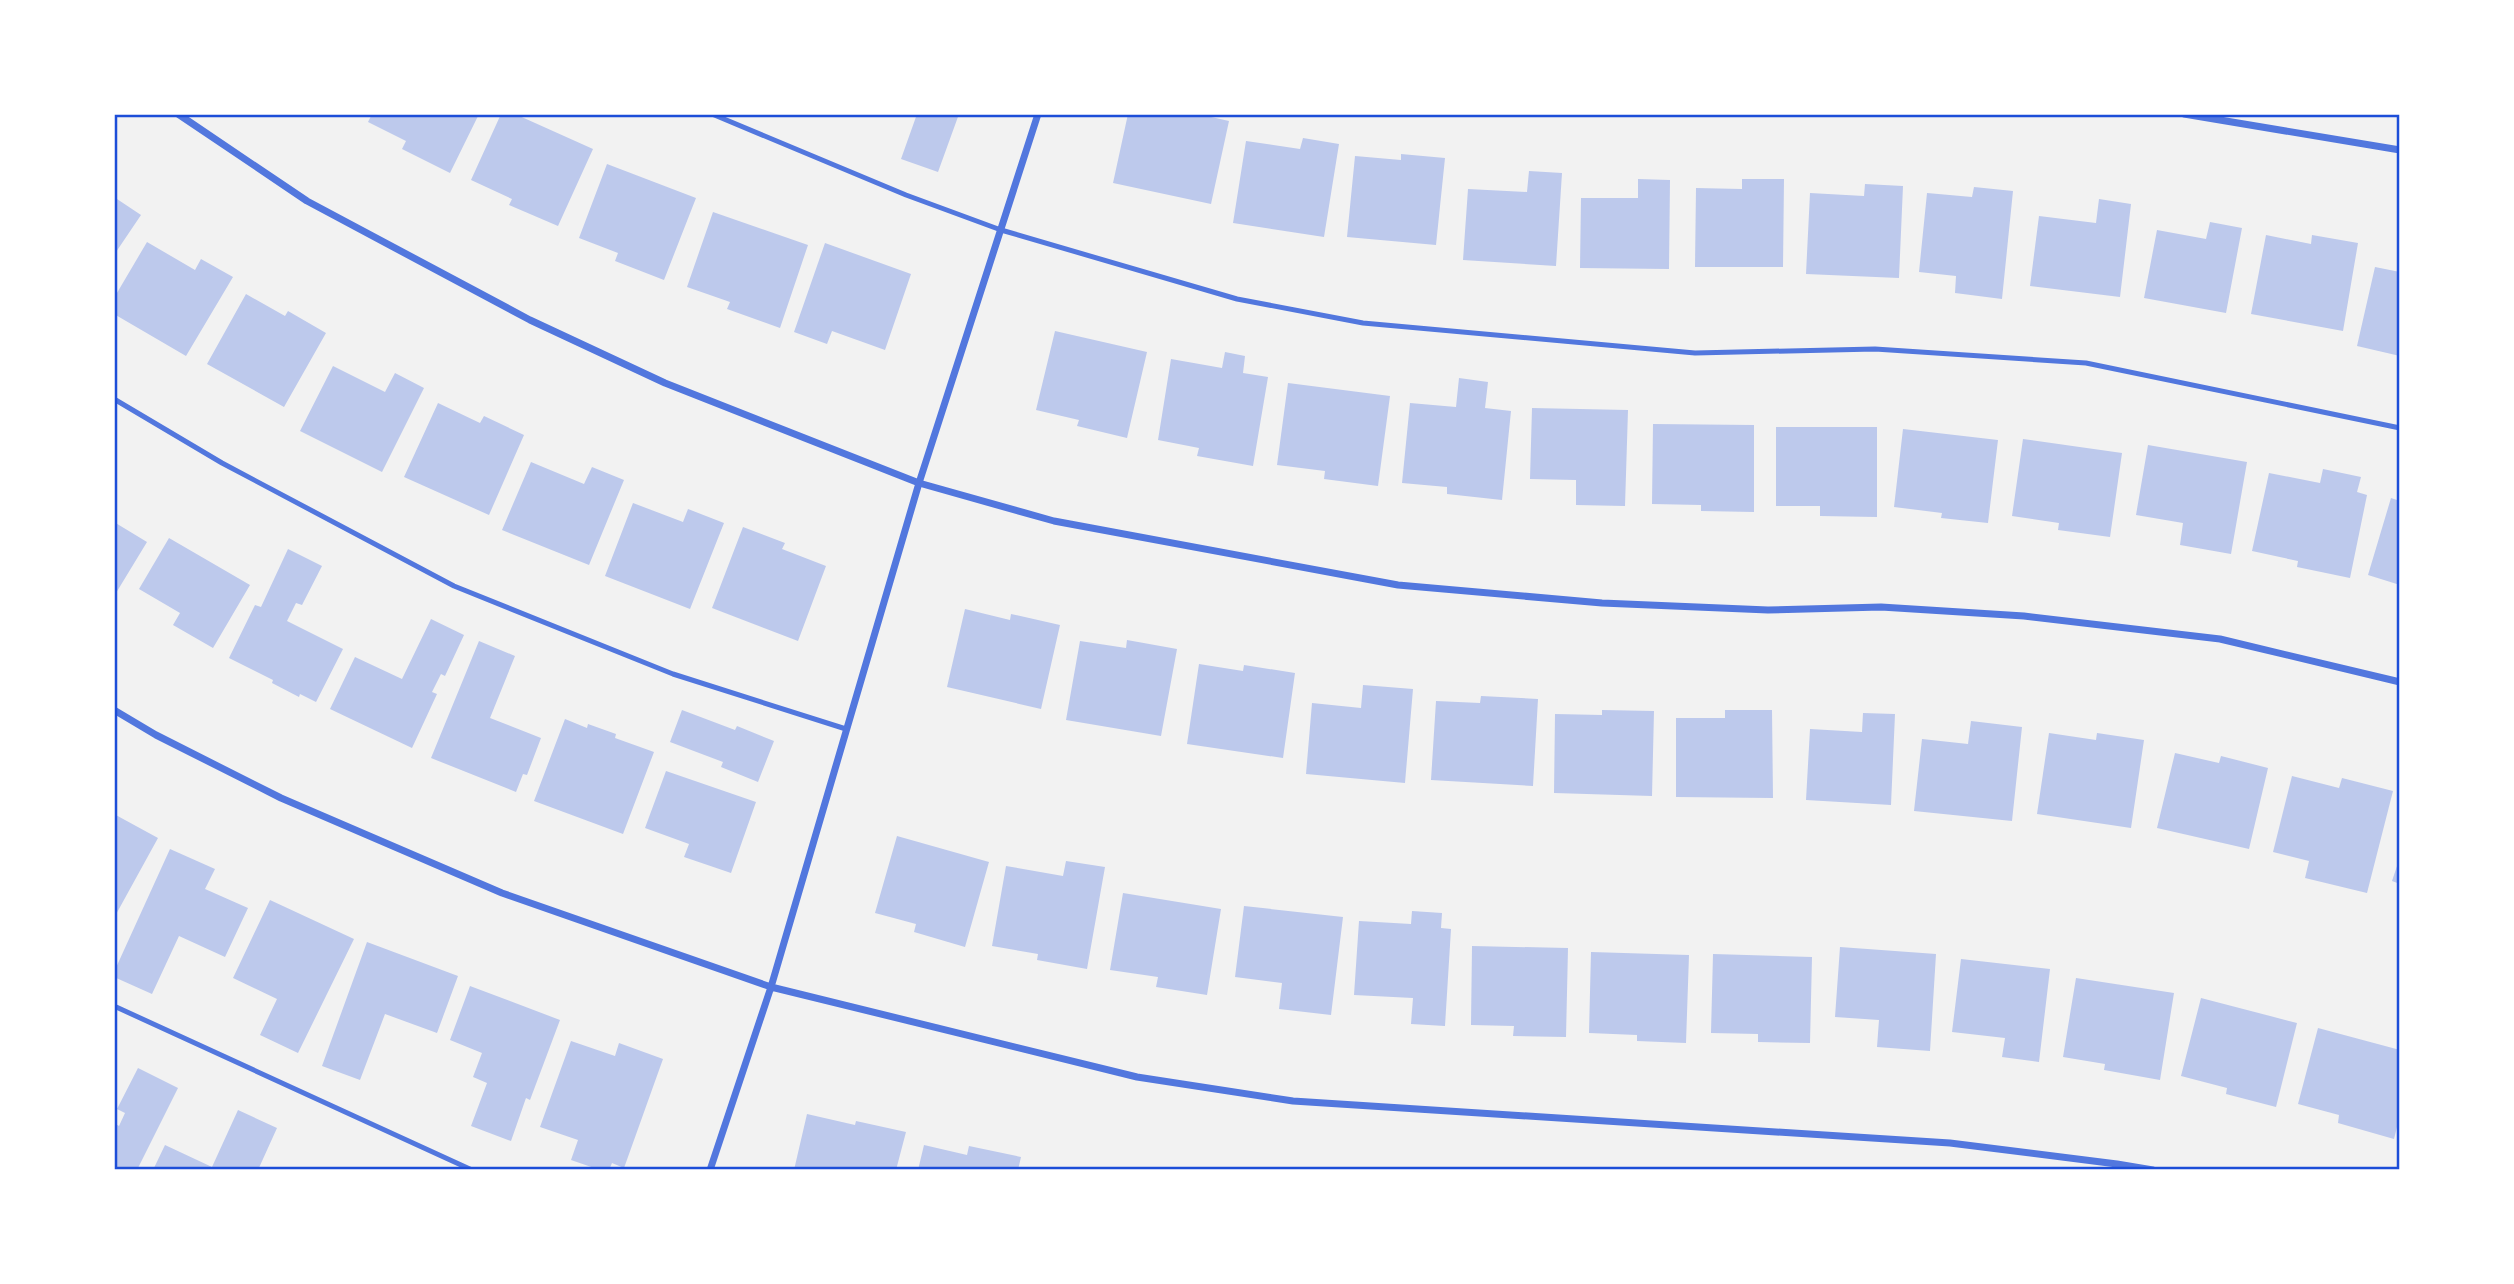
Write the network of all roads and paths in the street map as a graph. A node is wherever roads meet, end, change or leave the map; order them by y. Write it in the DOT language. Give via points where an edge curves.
graph roads {
  1 [pos="178,114"];
  2 [pos="712,114"];
  3 [pos="1038,114"];
  4 [pos="2185,114"];
  5 [pos="2400,150"];
  6 [pos="1001,230"];
  7 [pos="114,399"];
  8 [pos="2400,428"];
  9 [pos="919,483"];
  10 [pos="2400,682"];
  11 [pos="114,710"];
  12 [pos="846,729"];
  13 [pos="771,987"];
  14 [pos="114,1006"];
  15 [pos="472,1170"];
  16 [pos="710,1170"];
  17 [pos="2153,1170"];
  1 -- 9 [label="street" via="307,201 530,320 665,383"];
  2 -- 6 [label="lane"];
  3 -- 6 [label="street"];
  4 -- 5 [label="street"];
  6 -- 8 [label="lane" via="1237,299 1363,323 1695,353 1875,349 2086,363"];
  6 -- 9 [label="street"];
  7 -- 12 [label="lane" via="222,463 454,586 673,674"];
  9 -- 10 [label="street" via="1054,522 1398,586 1602,603 1768,610 1881,607 2024,616 2220,639"];
  9 -- 12 [label="street"];
  11 -- 13 [label="street" via="281,798 502,893"];
  12 -- 13 [label="street"];
  13 -- 16 [label="street"];
  13 -- 17 [label="street" via="1137,1077 1293,1101 1950,1143"];
  14 -- 15 [label="lane"];
}
